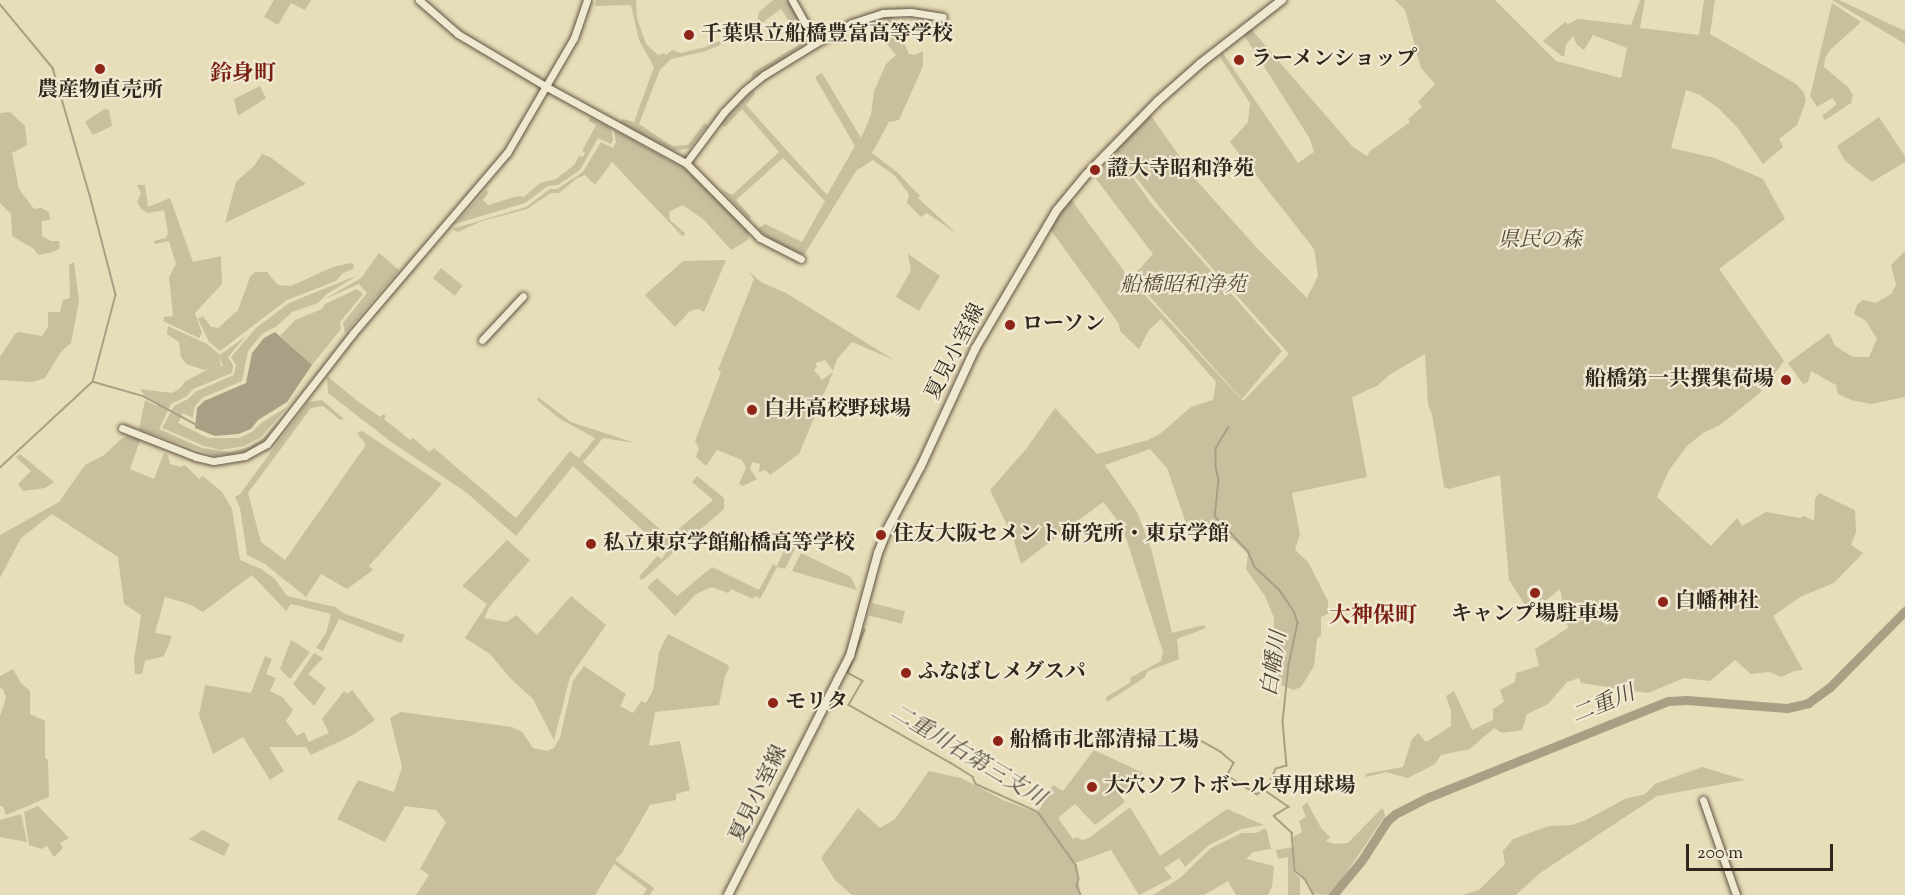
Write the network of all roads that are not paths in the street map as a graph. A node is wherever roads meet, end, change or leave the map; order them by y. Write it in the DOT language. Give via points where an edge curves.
graph roads {
  1 [pos="419,0"];
  2 [pos="587,0"];
  3 [pos="792,0"];
  4 [pos="1282,0"];
  5 [pos="943,17"];
  6 [pos="816,43"];
  7 [pos="547,87"];
  8 [pos="686,163"];
  9 [pos="801,259"];
  10 [pos="523,296"];
  11 [pos="482,340"];
  12 [pos="122,428"];
  13 [pos="1703,800"];
  14 [pos="728,895"];
  15 [pos="1736,895"];
  1 -- 7 [label="street" via="458,34"];
  2 -- 7 [label="street" via="578,30"];
  3 -- 6 [label="street"];
  4 -- 14 [label="main road, 夏見小室線" via="1158,101 1086,174 1057,210 975,349 888,528 850,656"];
  5 -- 6 [label="street" via="884,13 852,23"];
  6 -- 8 [label="street" via="744,91"];
  7 -- 8 [label="street"];
  7 -- 12 [label="street" via="494,170 353,333 267,444 240,458 214,460 196,457"];
  8 -- 9 [label="street" via="760,238"];
  10 -- 11 [label="street"];
  13 -- 15 [label="street"];
}
